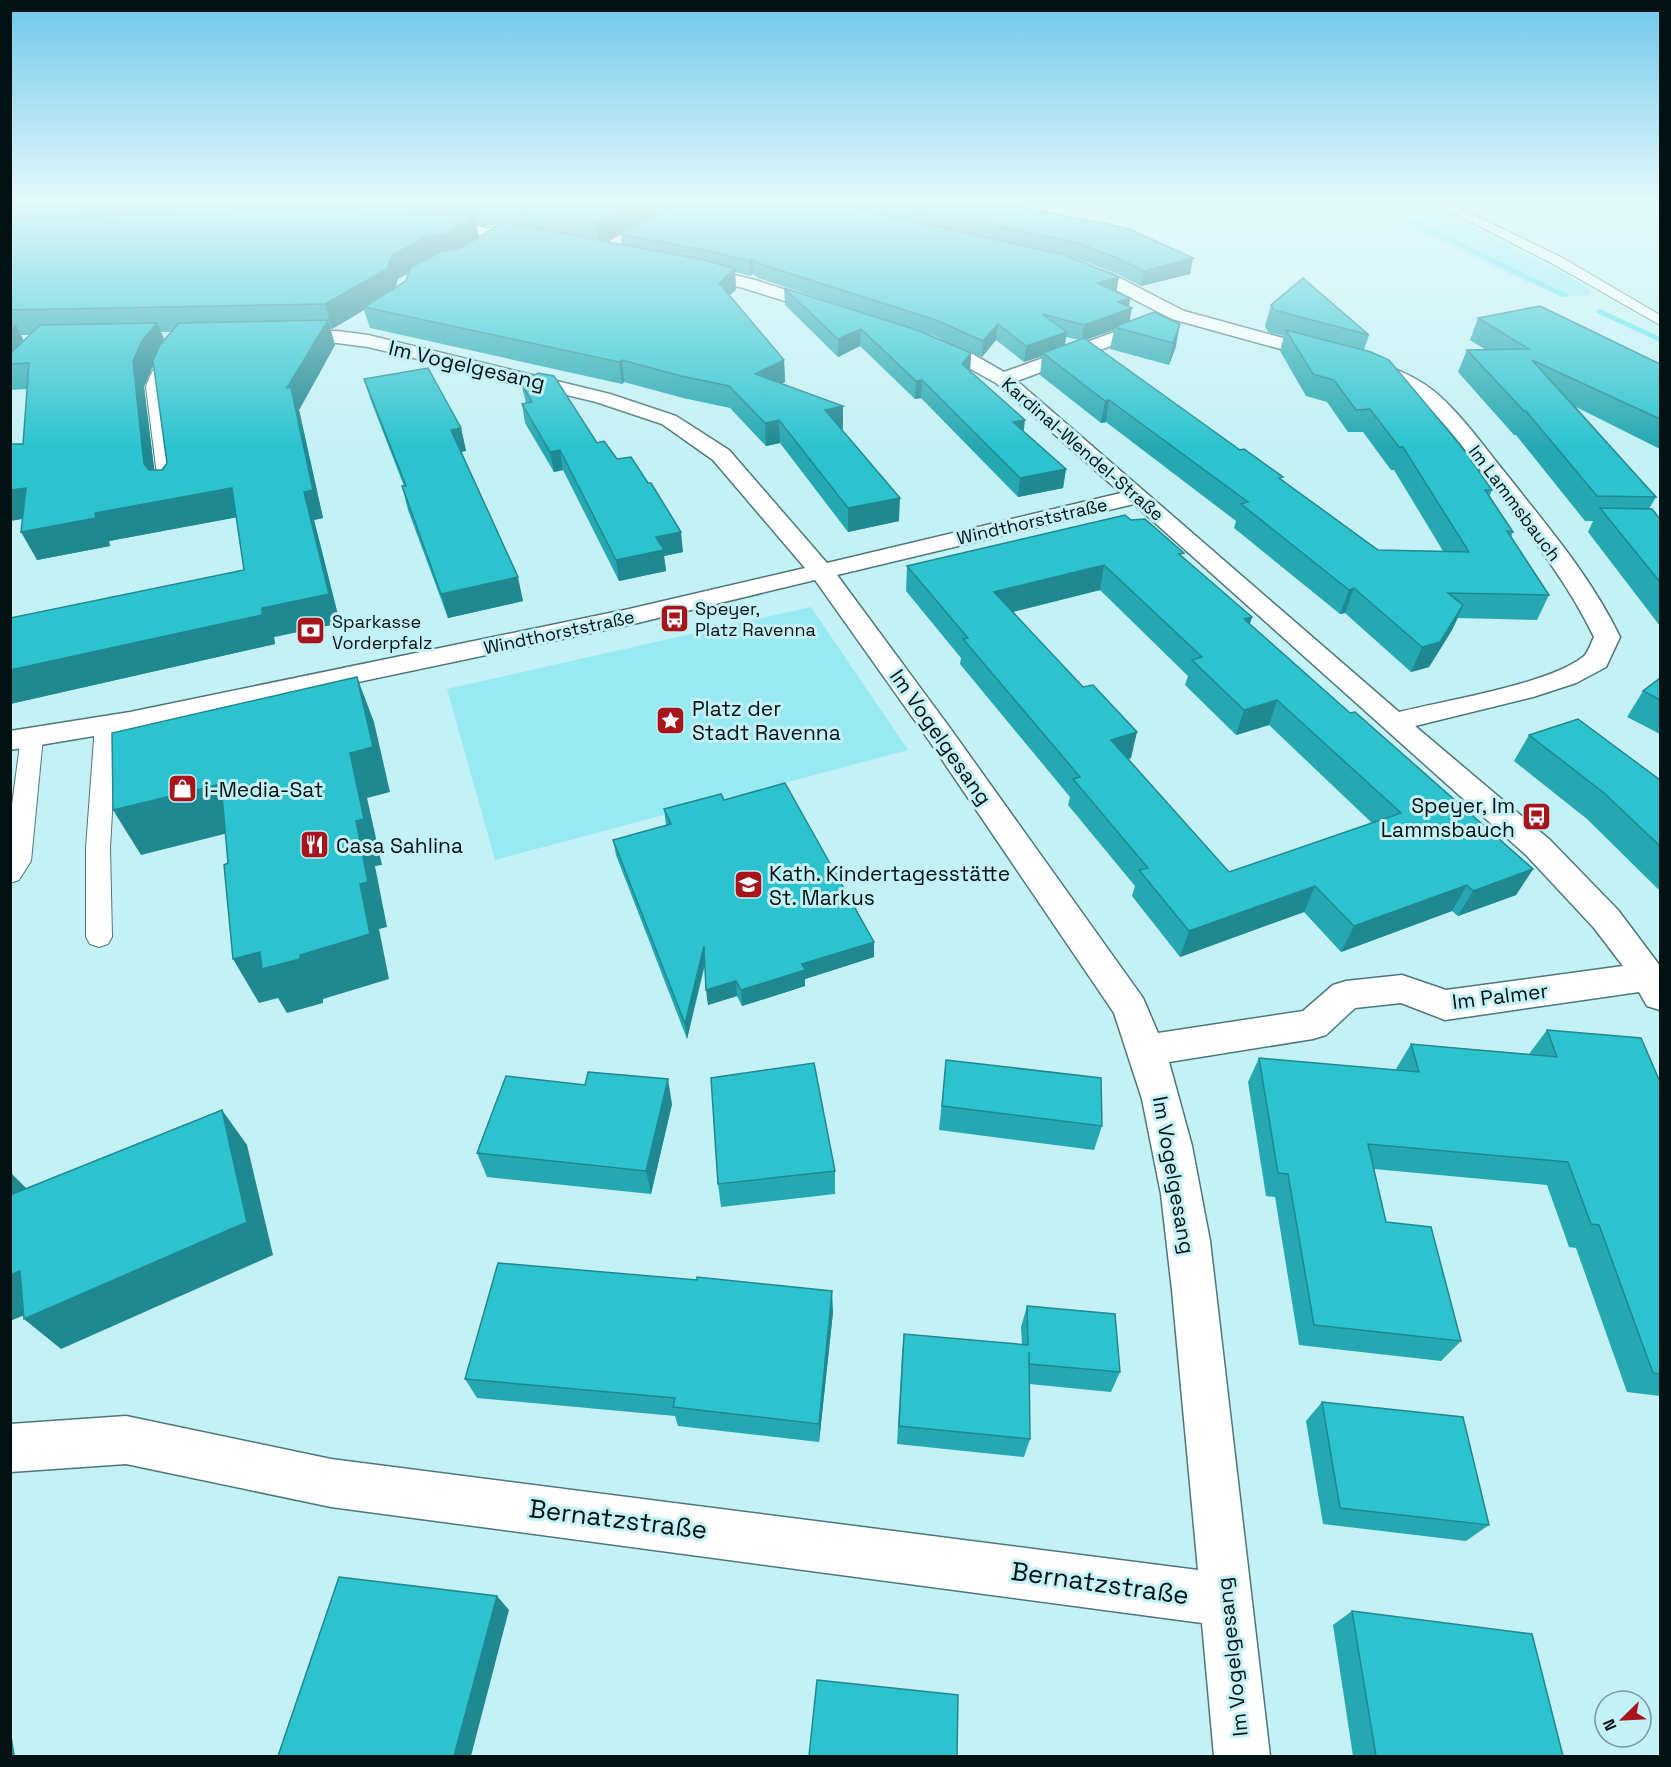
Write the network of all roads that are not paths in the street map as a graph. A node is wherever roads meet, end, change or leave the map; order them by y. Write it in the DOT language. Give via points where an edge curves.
graph roads {
  1 [pos="742,282"];
  2 [pos="1115,282"];
  3 [pos="1594,282"];
  4 [pos="847,315"];
  5 [pos="1178,315"];
  6 [pos="1660,321"];
  7 [pos="356,325"];
  8 [pos="273,337"];
  9 [pos="338,337"];
  10 [pos="187,338"];
  11 [pos="164,339"];
  12 [pos="917,339"];
  13 [pos="1003,379"];
  14 [pos="168,491"];
  15 [pos="1139,496"];
  16 [pos="820,570"];
  17 [pos="1393,722"];
  18 [pos="106,725"];
  19 [pos="21,739"];
  20 [pos="10,874"];
  21 [pos="99,937"];
  22 [pos="1657,982"];
  23 [pos="1149,1050"];
  24 [pos="10,1448"];
  25 [pos="1227,1600"];
  26 [pos="1242,1756"];
  1 -- 4 [label="street"];
  2 -- 5 [label="street, Im Lammsbauch"];
  3 -- 6 [label="lane"];
  5 -- 13 [label="street"];
  5 -- 17 [label="street, Im Lammsbauch" via="1344,360 1402,381 1426,395 1451,419 1533,522 1596,612 1607,638 1596,661 1566,677 1523,690"];
  7 -- 9 [label="street"];
  8 -- 9 [label="street, Im Vogelgesang"];
  9 -- 16 [label="street, Im Vogelgesang" via="603,398 669,420 721,455"];
  10 -- 11 [label="street"];
  10 -- 14 [label="lane" via="162,368 154,387"];
  12 -- 13 [label="street, Kardinal-Wendel-Straße" via="963,357"];
  13 -- 15 [label="street, Kardinal-Wendel-Straße"];
  15 -- 16 [label="street, Windthorststraße"];
  15 -- 17 [label="street, Kardinal-Wendel-Straße"];
  16 -- 18 [label="street, Windthorststraße" via="629,617"];
  16 -- 23 [label="street, Im Vogelgesang" via="1131,1008"];
  17 -- 22 [label="street, Kardinal-Wendel-Straße" via="1528,839 1602,913"];
  18 -- 19 [label="street, Windthorststraße"];
  18 -- 21 [label="lane" via="98,848"];
  19 -- 20 [label="lane" via="18,861"];
  22 -- 23 [label="street, Im Palmer" via="1445,1005 1402,989 1346,995 1313,1024"];
  23 -- 25 [label="street, Im Vogelgesang" via="1170,1131 1193,1276"];
  24 -- 25 [label="street, Bernatzstraße" via="126,1440 331,1483"];
  25 -- 26 [label="street, Im Vogelgesang"];
}
